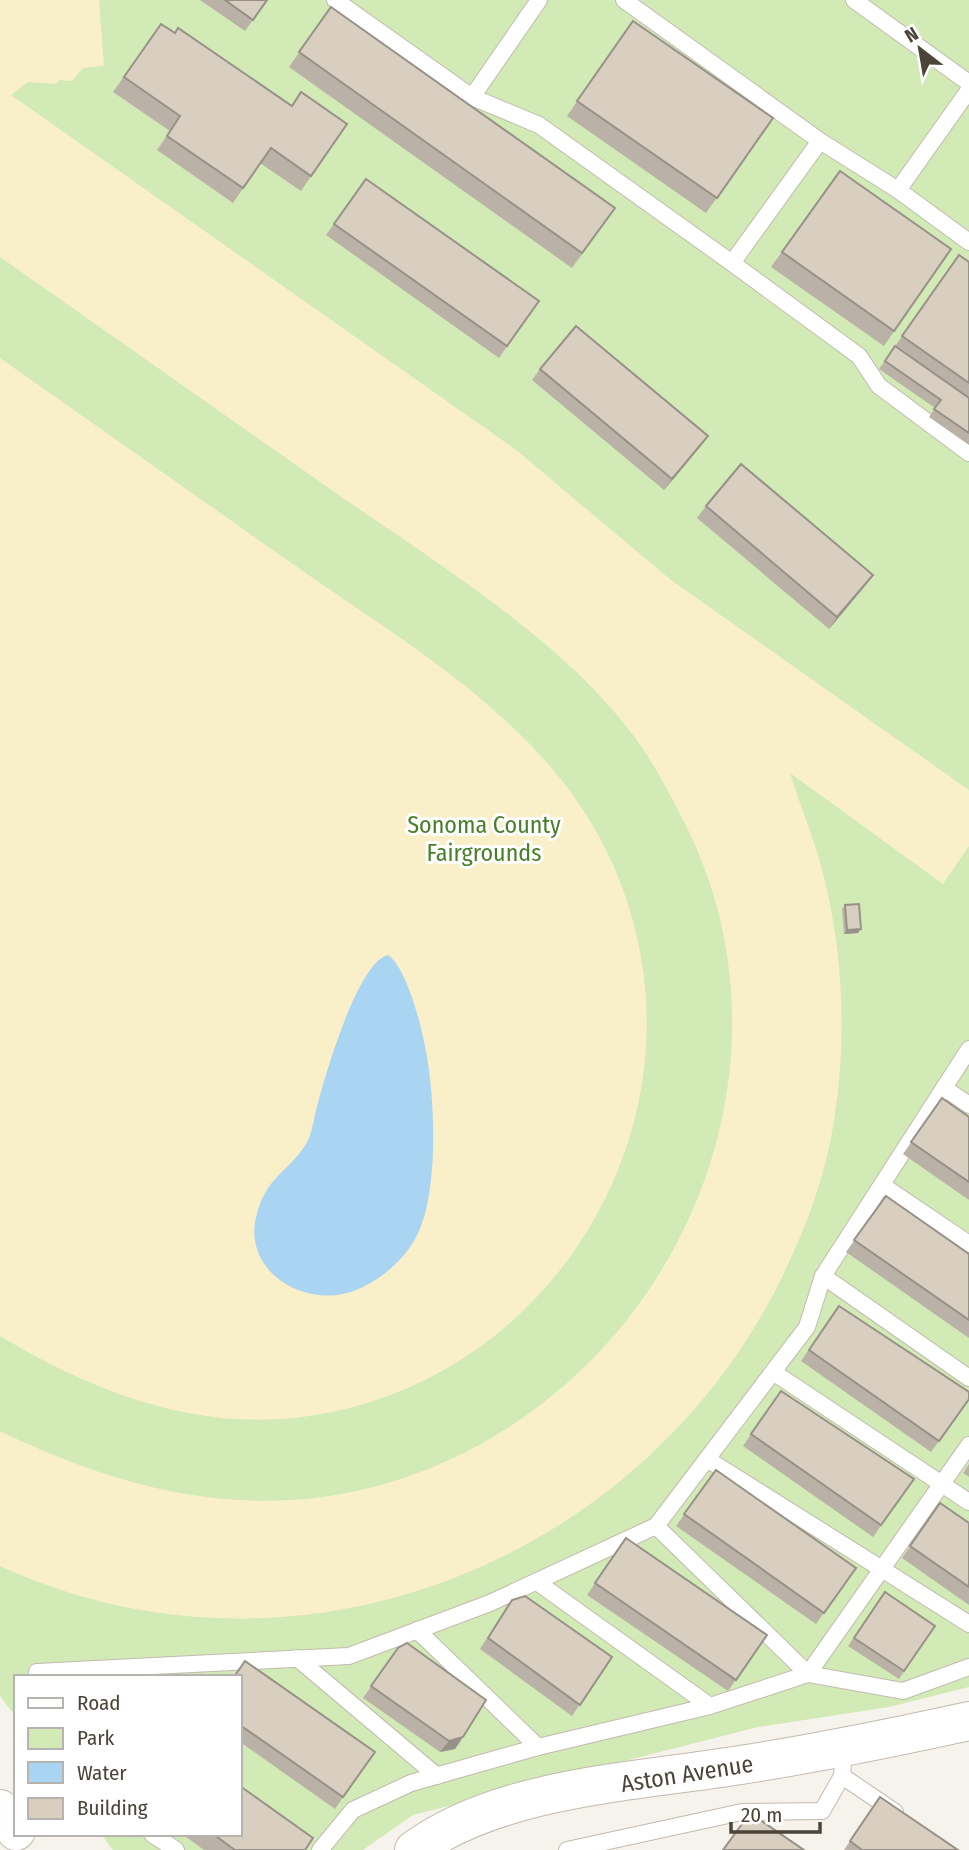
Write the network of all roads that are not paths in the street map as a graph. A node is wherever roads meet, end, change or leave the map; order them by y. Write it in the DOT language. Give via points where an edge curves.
graph roads {
  1 [pos="335,0"];
  2 [pos="539,0"];
  3 [pos="624,0"];
  4 [pos="854,0"];
  5 [pos="969,83"];
  6 [pos="969,90"];
  7 [pos="472,97"];
  8 [pos="820,141"];
  9 [pos="898,190"];
  10 [pos="969,242"];
  11 [pos="732,263"];
  12 [pos="969,453"];
  13 [pos="969,1049"];
  14 [pos="944,1088"];
  15 [pos="969,1105"];
  16 [pos="881,1185"];
  17 [pos="969,1244"];
  18 [pos="823,1276"];
  19 [pos="772,1373"];
  20 [pos="969,1378"];
  21 [pos="969,1445"];
  22 [pos="707,1459"];
  23 [pos="942,1483"];
  24 [pos="969,1502"];
  25 [pos="656,1526"];
  26 [pos="882,1569"];
  27 [pos="537,1582"];
  28 [pos="969,1624"];
  29 [pos="417,1630"];
  30 [pos="298,1658"];
  31 [pos="969,1667"];
  32 [pos="86,1673"];
  33 [pos="808,1674"];
  34 [pos="36,1675"];
  35 [pos="710,1706"];
  36 [pos="969,1721"];
  37 [pos="538,1747"];
  38 [pos="843,1762"];
  39 [pos="437,1776"];
  40 [pos="0,1809"];
  41 [pos="742,1812"];
  42 [pos="906,1820"];
  43 [pos="764,1827"];
  44 [pos="14,1828"];
  45 [pos="20,1836"];
  46 [pos="155,1836"];
  47 [pos="619,1839"];
  48 [pos="318,1846"];
  49 [pos="32,1850"];
  50 [pos="176,1850"];
  51 [pos="414,1850"];
  52 [pos="567,1850"];
  53 [pos="635,1850"];
  1 -- 7 [label="lane"];
  2 -- 7 [label="lane"];
  3 -- 8 [label="lane"];
  4 -- 5 [label="lane"];
  6 -- 9 [label="lane"];
  7 -- 11 [label="lane" via="539,125"];
  8 -- 9 [label="lane"];
  8 -- 11 [label="lane"];
  9 -- 10 [label="lane"];
  11 -- 12 [label="lane" via="859,356 879,386"];
  13 -- 14 [label="lane"];
  14 -- 15 [label="lane"];
  14 -- 16 [label="lane"];
  16 -- 17 [label="lane"];
  16 -- 18 [label="lane"];
  18 -- 19 [label="lane" via="807,1327"];
  18 -- 20 [label="lane"];
  19 -- 22 [label="lane"];
  19 -- 23 [label="lane"];
  21 -- 23 [label="lane"];
  22 -- 25 [label="lane"];
  22 -- 26 [label="lane"];
  23 -- 24 [label="lane"];
  23 -- 26 [label="lane"];
  25 -- 27 [label="lane"];
  25 -- 33 [label="lane"];
  26 -- 28 [label="lane"];
  26 -- 33 [label="lane"];
  27 -- 29 [label="lane"];
  27 -- 35 [label="lane"];
  29 -- 30 [label="lane" via="349,1656"];
  29 -- 37 [label="lane"];
  30 -- 32 [label="lane"];
  30 -- 39 [label="lane"];
  31 -- 33 [label="lane" via="903,1691"];
  32 -- 34 [label="lane"];
  33 -- 35 [label="lane"];
  35 -- 37 [label="lane"];
  36 -- 38 [label="street, Aston Avenue"];
  37 -- 39 [label="lane"];
  38 -- 41 [label="lane" via="822,1811"];
  38 -- 42 [label="lane"];
  38 -- 51 [label="street, Aston Avenue" via="545,1796 495,1808"];
  39 -- 48 [label="lane" via="353,1810"];
  40 -- 44 [label="street"];
  41 -- 43 [label="lane"];
  41 -- 47 [label="lane"];
  45 -- 49 [label="street"];
  46 -- 50 [label="lane"];
  47 -- 52 [label="lane"];
  47 -- 53 [label="lane"];
}
